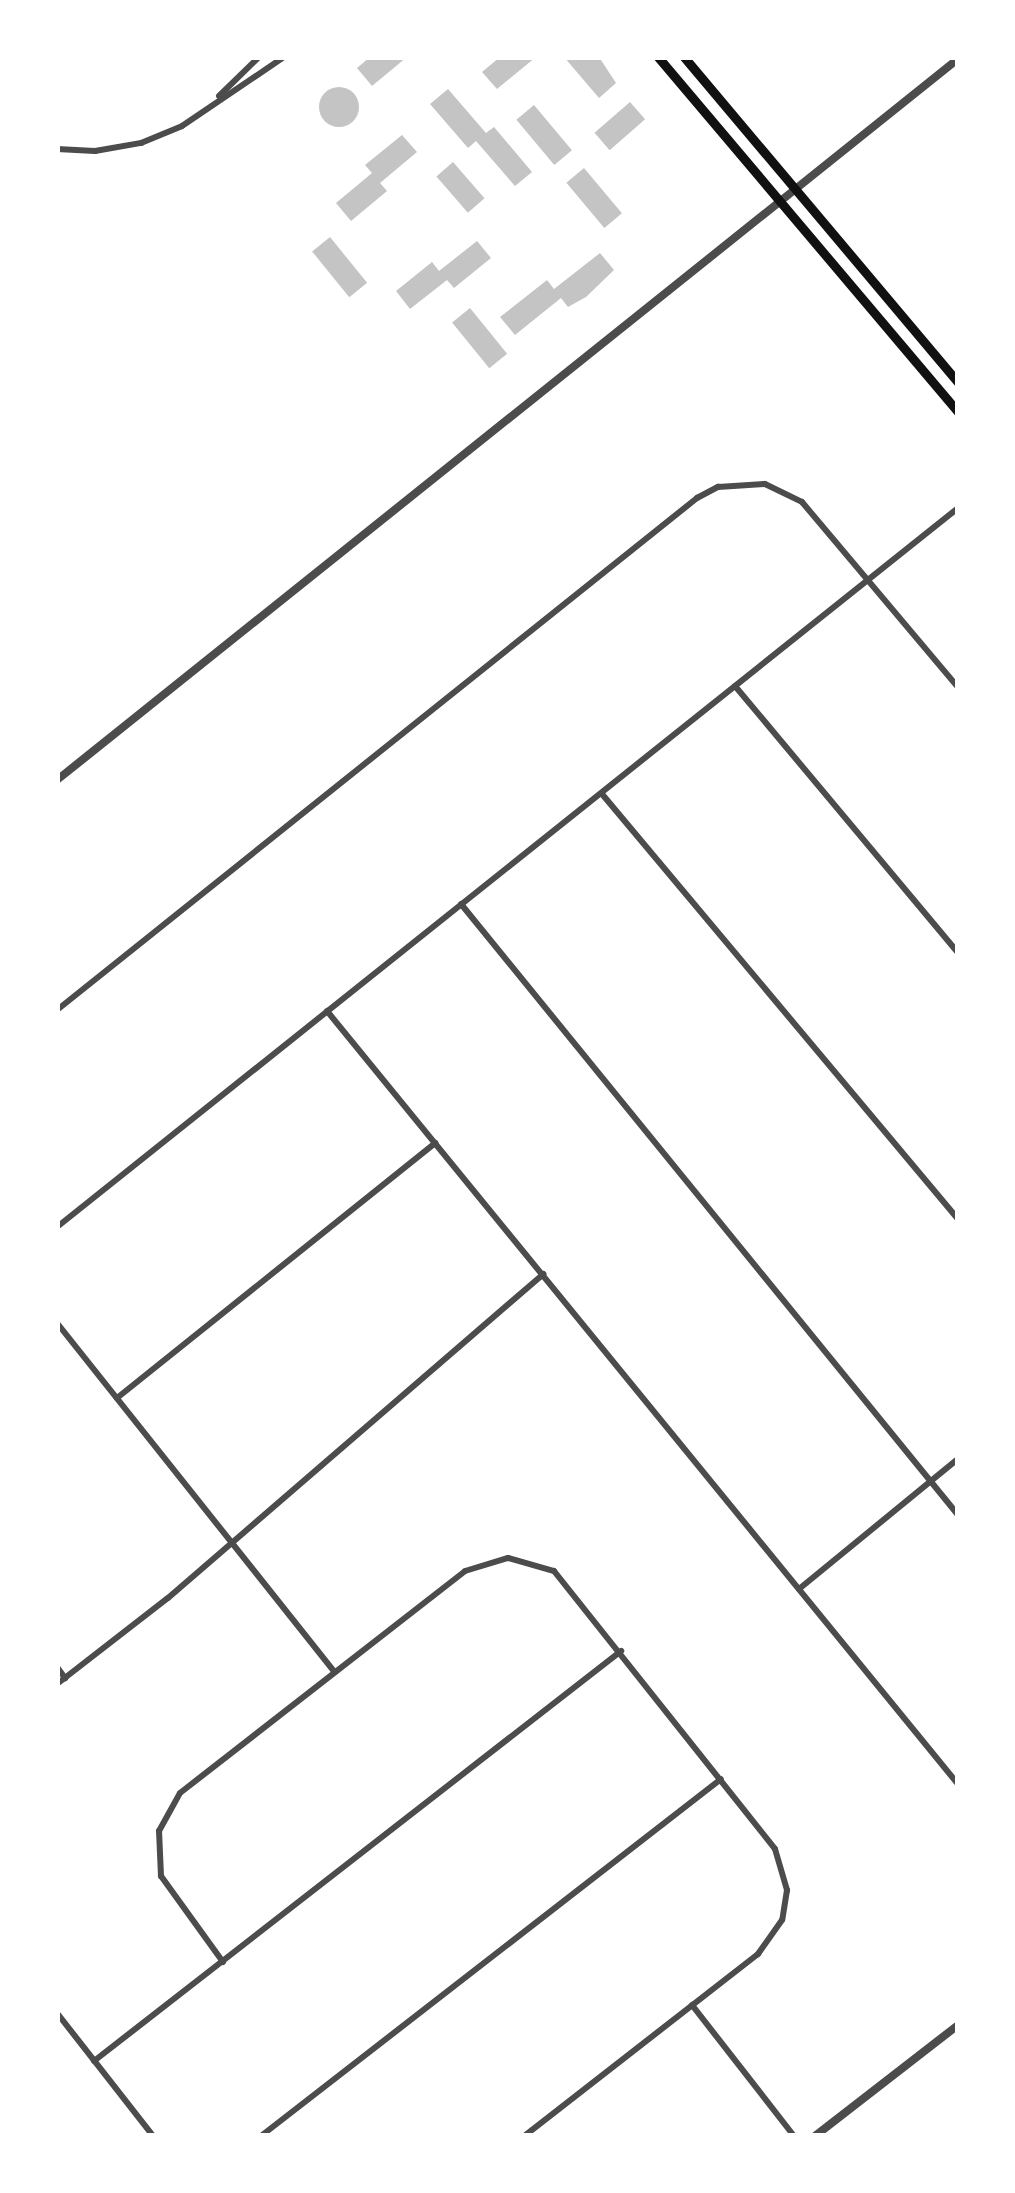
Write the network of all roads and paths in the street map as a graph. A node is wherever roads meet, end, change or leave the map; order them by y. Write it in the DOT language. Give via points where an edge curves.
graph roads {
  1 [pos="259,57"];
  2 [pos="284,57"];
  3 [pos="658,57"];
  4 [pos="684,57"];
  5 [pos="958,58"];
  6 [pos="212,103"];
  7 [pos="57,149"];
  8 [pos="796,190"];
  9 [pos="781,203"];
  10 [pos="958,382"];
  11 [pos="958,412"];
  12 [pos="958,508"];
  13 [pos="868,580"];
  14 [pos="735,686"];
  15 [pos="958,687"];
  16 [pos="57,780"];
  17 [pos="602,792"];
  18 [pos="461,904"];
  19 [pos="958,952"];
  20 [pos="57,1010"];
  21 [pos="327,1011"];
  22 [pos="435,1143"];
  23 [pos="958,1219"];
  24 [pos="57,1227"];
  25 [pos="543,1274"];
  26 [pos="57,1323"];
  27 [pos="117,1398"];
  28 [pos="958,1460"];
  29 [pos="931,1482"];
  30 [pos="958,1515"];
  31 [pos="232,1541"];
  32 [pos="799,1589"];
  33 [pos="621,1651"];
  34 [pos="57,1667"];
  35 [pos="335,1672"];
  36 [pos="65,1678"];
  37 [pos="57,1684"];
  38 [pos="721,1778"];
  39 [pos="958,1784"];
  40 [pos="223,1962"];
  41 [pos="692,2005"];
  42 [pos="57,2013"];
  43 [pos="958,2025"];
  44 [pos="94,2060"];
  45 [pos="153,2136"];
  46 [pos="261,2136"];
  47 [pos="524,2136"];
  48 [pos="794,2136"];
  49 [pos="815,2136"];
  1 -- 6 [label="street"];
  2 -- 6 [label="street"];
  3 -- 9 [label="main road"];
  4 -- 8 [label="main road"];
  5 -- 8 [label="street"];
  6 -- 7 [label="street" via="141,143"];
  8 -- 9 [label="street"];
  8 -- 10 [label="main road"];
  9 -- 11 [label="main road"];
  9 -- 16 [label="street"];
  12 -- 13 [label="street"];
  13 -- 14 [label="street"];
  13 -- 15 [label="street"];
  13 -- 20 [label="street" via="792,495 747,482 707,492"];
  14 -- 17 [label="street"];
  14 -- 19 [label="street"];
  17 -- 18 [label="street"];
  17 -- 23 [label="street"];
  18 -- 21 [label="street"];
  18 -- 29 [label="street"];
  21 -- 22 [label="street"];
  21 -- 24 [label="street"];
  22 -- 25 [label="street"];
  22 -- 27 [label="street"];
  25 -- 31 [label="street"];
  25 -- 32 [label="street"];
  26 -- 27 [label="street"];
  27 -- 31 [label="street"];
  28 -- 29 [label="street"];
  29 -- 30 [label="street"];
  29 -- 32 [label="street"];
  31 -- 35 [label="street"];
  31 -- 36 [label="street"];
  32 -- 39 [label="street"];
  33 -- 35 [label="street" via="562,1578 525,1559 480,1563"];
  33 -- 38 [label="street"];
  33 -- 40 [label="street"];
  34 -- 36 [label="street"];
  35 -- 40 [label="street" via="180,1793 162,1821 161,1876"];
  36 -- 37 [label="street"];
  38 -- 41 [label="street" via="775,1849 786,1906 776,1934"];
  38 -- 46 [label="street"];
  40 -- 44 [label="street"];
  41 -- 47 [label="street"];
  41 -- 48 [label="street"];
  42 -- 44 [label="street"];
  43 -- 49 [label="street"];
  44 -- 45 [label="street"];
}
